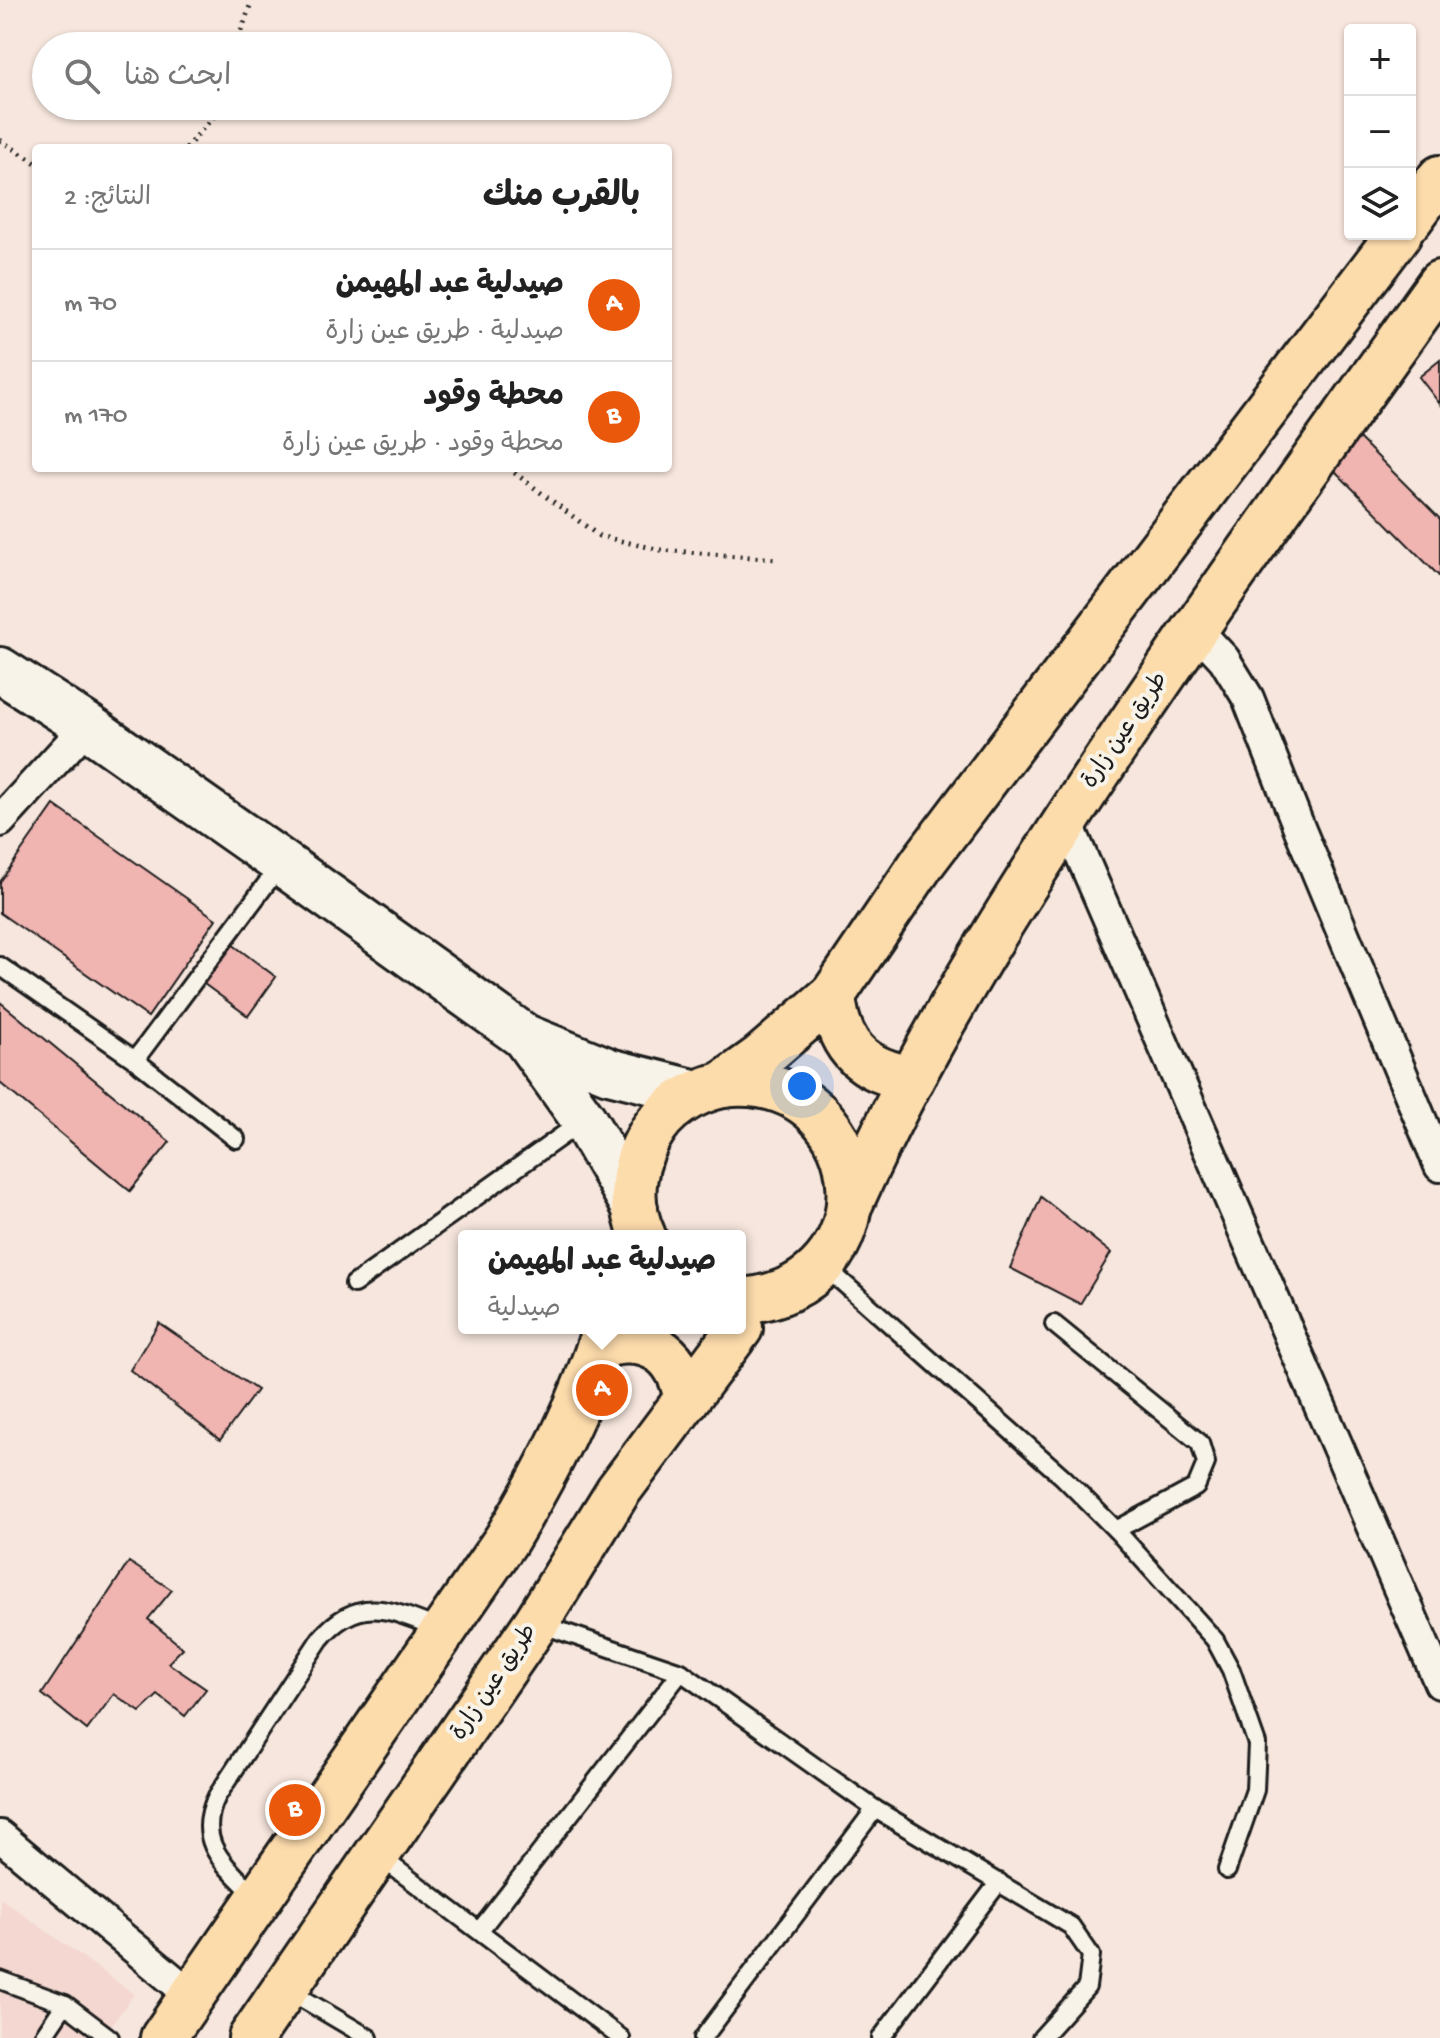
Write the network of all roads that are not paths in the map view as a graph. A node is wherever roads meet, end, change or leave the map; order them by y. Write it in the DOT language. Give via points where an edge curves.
graph roads {
  1 [pos="1440,178"];
  2 [pos="1416,211"];
  3 [pos="1394,240"];
  4 [pos="1440,283"];
  5 [pos="1195,628"];
  6 [pos="0,670"];
  7 [pos="87,726"];
  8 [pos="1066,820"];
  9 [pos="0,821"];
  10 [pos="282,863"];
  11 [pos="0,966"];
  12 [pos="833,995"];
  13 [pos="525,1037"];
  14 [pos="135,1060"];
  15 [pos="911,1078"];
  16 [pos="710,1089"];
  17 [pos="584,1120"];
  18 [pos="236,1139"];
  19 [pos="1440,1166"];
  20 [pos="851,1202"];
  21 [pos="637,1226"];
  22 [pos="823,1265"];
  23 [pos="354,1284"];
  24 [pos="746,1314"];
  25 [pos="1054,1324"];
  26 [pos="732,1334"];
  27 [pos="603,1337"];
  28 [pos="686,1397"];
  29 [pos="1116,1530"];
  30 [pos="536,1623"];
  31 [pos="444,1631"];
  32 [pos="681,1672"];
  33 [pos="1440,1683"];
  34 [pos="875,1809"];
  35 [pos="0,1836"];
  36 [pos="378,1855"];
  37 [pos="1227,1870"];
  38 [pos="999,1882"];
  39 [pos="259,1899"];
  40 [pos="480,1930"];
  41 [pos="0,1980"];
  42 [pos="284,1987"];
  43 [pos="192,1996"];
  44 [pos="65,2004"];
  45 [pos="42,2038"];
  46 [pos="110,2038"];
  47 [pos="163,2038"];
  48 [pos="251,2038"];
  49 [pos="369,2038"];
  50 [pos="621,2038"];
  51 [pos="703,2038"];
  52 [pos="881,2038"];
  53 [pos="1041,2038"];
  1 -- 2 [label="main road"];
  3 -- 12 [label="main road" via="923,862"];
  4 -- 5 [label="main road, طريق عين زارة"];
  5 -- 8 [label="main road, طريق عين زارة"];
  5 -- 19 [label="street" via="1224,659 1248,698"];
  6 -- 7 [label="main road"];
  7 -- 9 [label="street"];
  7 -- 10 [label="main road"];
  8 -- 15 [label="main road, طريق عين زارة"];
  8 -- 33 [label="street"];
  10 -- 13 [label="main road"];
  10 -- 14 [label="lane"];
  11 -- 14 [label="lane"];
  12 -- 15 [label="main road" via="839,1031 861,1060 876,1070"];
  12 -- 16 [label="main road" via="786,1038"];
  13 -- 16 [label="main road" via="609,1071"];
  13 -- 17 [label="main road"];
  14 -- 18 [label="lane"];
  15 -- 20 [label="main road, طريق عين زارة"];
  16 -- 20 [label="main road" via="748,1084 772,1088 815,1112 843,1153"];
  16 -- 21 [label="main road" via="677,1105 646,1140 634,1185"];
  17 -- 21 [label="main road"];
  17 -- 23 [label="lane"];
  20 -- 22 [label="main road, طريق عين زارة" via="841,1236"];
  22 -- 24 [label="main road"];
  22 -- 29 [label="lane"];
  25 -- 29 [label="lane" via="1200,1443 1206,1463 1196,1487"];
  26 -- 28 [label="main road, طريق عين زارة"];
  27 -- 28 [label="main road" via="650,1345 664,1353 683,1380"];
  27 -- 31 [label="main road" via="530,1500"];
  28 -- 30 [label="main road, طريق عين زارة" via="618,1491"];
  29 -- 37 [label="lane" via="1215,1640 1248,1715 1257,1744 1255,1790"];
  30 -- 32 [label="lane"];
  30 -- 36 [label="main road, طريق عين زارة"];
  31 -- 39 [label="main road"];
  31 -- 39 [label="lane" via="373,1608 334,1622 320,1639 209,1812 212,1847"];
  32 -- 34 [label="lane"];
  32 -- 40 [label="lane"];
  34 -- 38 [label="lane"];
  34 -- 51 [label="lane"];
  35 -- 43 [label="street"];
  36 -- 40 [label="lane"];
  36 -- 42 [label="main road, طريق عين زارة"];
  38 -- 52 [label="lane"];
  38 -- 53 [label="lane" via="1071,1926 1091,1955 1087,1987"];
  39 -- 43 [label="main road"];
  40 -- 50 [label="lane"];
  41 -- 44 [label="lane"];
  42 -- 48 [label="main road, طريق عين زارة"];
  42 -- 49 [label="lane"];
  43 -- 47 [label="main road"];
  44 -- 45 [label="lane"];
  44 -- 46 [label="lane"];
}
